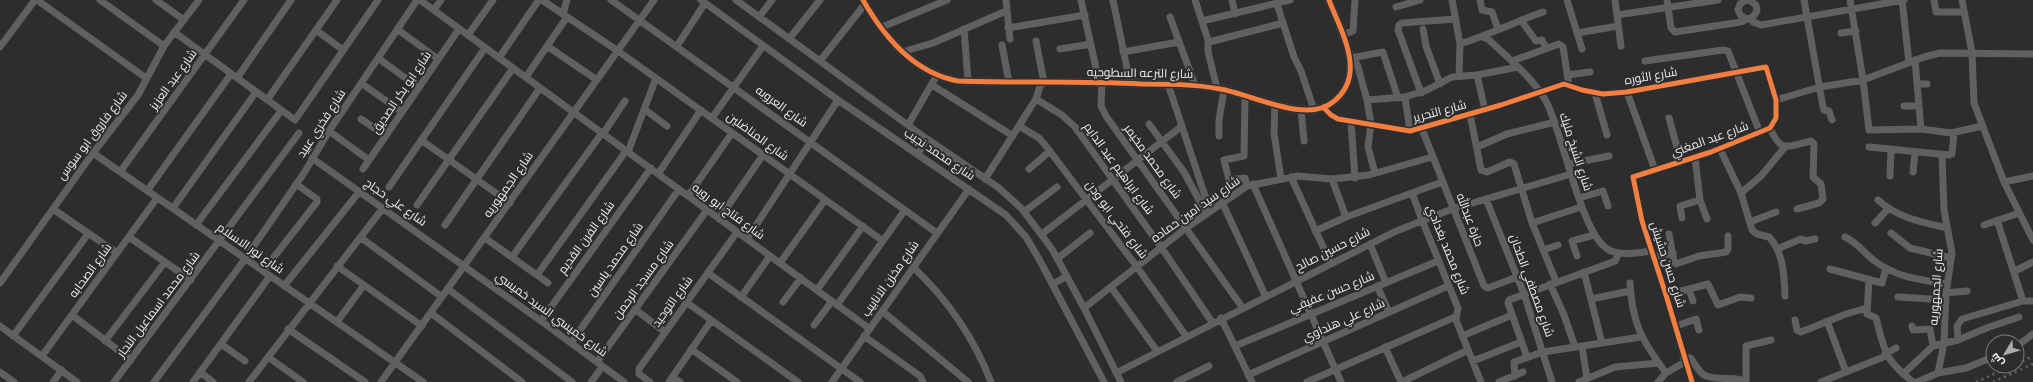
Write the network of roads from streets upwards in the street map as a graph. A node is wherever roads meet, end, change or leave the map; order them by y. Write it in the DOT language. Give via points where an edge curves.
graph roads {
  1 [pos="36,0"];
  2 [pos="100,0"];
  3 [pos="156,0"];
  4 [pos="199,0"];
  5 [pos="244,0"];
  6 [pos="291,0"];
  7 [pos="337,0"];
  8 [pos="378,0"];
  9 [pos="417,0"];
  10 [pos="420,0"];
  11 [pos="441,0"];
  12 [pos="493,0"];
  13 [pos="567,0"];
  14 [pos="611,0"];
  15 [pos="654,0"];
  16 [pos="736,0"];
  17 [pos="772,0"];
  18 [pos="820,0"];
  19 [pos="947,0"];
  20 [pos="1006,0"];
  21 [pos="1082,0"];
  22 [pos="1113,0"];
  23 [pos="1195,0"];
  24 [pos="1232,0"];
  25 [pos="1290,0"];
  26 [pos="1329,0"];
  27 [pos="1355,0"];
  28 [pos="1420,0"];
  29 [pos="1452,0"];
  30 [pos="1480,0"];
  31 [pos="1567,0"];
  32 [pos="1615,0"];
  33 [pos="1667,0"];
  34 [pos="1718,0"];
  35 [pos="1748,0"];
  36 [pos="1804,0"];
  37 [pos="1850,0"];
  38 [pos="1903,0"];
  39 [pos="1934,0"];
  40 [pos="1962,0"];
  41 [pos="703,2"];
  42 [pos="864,2"];
  43 [pos="1738,2"];
  44 [pos="930,3"];
  45 [pos="1272,3"];
  46 [pos="1396,7"];
  47 [pos="1668,9"];
  48 [pos="434,10"];
  49 [pos="1852,10"];
  50 [pos="1006,11"];
  51 [pos="1543,12"];
  52 [pos="1964,12"];
  53 [pos="1235,14"];
  54 [pos="565,16"];
  55 [pos="1085,16"];
  56 [pos="1617,16"];
  57 [pos="759,17"];
  58 [pos="1170,17"];
  59 [pos="1807,17"];
  60 [pos="1749,18"];
  61 [pos="1456,19"];
  62 [pos="184,20"];
  63 [pos="1521,20"];
  64 [pos="640,21"];
  65 [pos="1202,21"];
  66 [pos="1283,23"];
  67 [pos="1618,26"];
  68 [pos="882,27"];
  69 [pos="1008,28"];
  70 [pos="397,29"];
  71 [pos="459,29"];
  72 [pos="964,29"];
  73 [pos="1423,29"];
  74 [pos="1498,29"];
  75 [pos="316,30"];
  76 [pos="1856,31"];
  77 [pos="174,32"];
  78 [pos="1577,33"];
  79 [pos="1841,33"];
  80 [pos="468,35"];
  81 [pos="1342,35"];
  82 [pos="1483,37"];
  83 [pos="789,39"];
  84 [pos="1010,39"];
  85 [pos="1036,41"];
  86 [pos="1179,42"];
  87 [pos="1209,42"];
  88 [pos="1002,44"];
  89 [pos="1091,44"];
  90 [pos="1460,44"];
  91 [pos="164,46"];
  92 [pos="547,46"];
  93 [pos="677,46"];
  94 [pos="763,46"];
  95 [pos="1621,46"];
  96 [pos="0,48"];
  97 [pos="485,48"];
  98 [pos="1546,48"];
  99 [pos="1060,49"];
  100 [pos="1582,49"];
  101 [pos="344,50"];
  102 [pos="618,51"];
  103 [pos="902,52"];
  104 [pos="1123,52"];
  105 [pos="1972,53"];
  106 [pos="2033,54"];
  107 [pos="205,55"];
  108 [pos="378,58"];
  109 [pos="499,58"];
  110 [pos="1352,58"];
  111 [pos="438,59"];
  112 [pos="820,61"];
  113 [pos="1512,61"];
  114 [pos="1645,61"];
  115 [pos="1912,61"];
  116 [pos="1518,67"];
  117 [pos="513,68"];
  118 [pos="1590,72"];
  119 [pos="1736,72"];
  120 [pos="1477,75"];
  121 [pos="1567,75"];
  122 [pos="234,76"];
  123 [pos="937,76"];
  124 [pos="1459,76"];
  125 [pos="526,77"];
  126 [pos="146,78"];
  127 [pos="656,78"];
  128 [pos="597,80"];
  129 [pos="1863,80"];
  130 [pos="968,81"];
  131 [pos="361,82"];
  132 [pos="1009,82"];
  133 [pos="1101,82"];
  134 [pos="1043,83"];
  135 [pos="1130,83"];
  136 [pos="1168,84"];
  137 [pos="1440,84"];
  138 [pos="1917,84"];
  139 [pos="1927,84"];
  140 [pos="932,85"];
  141 [pos="1195,85"];
  142 [pos="1569,86"];
  143 [pos="734,87"];
  144 [pos="1820,87"];
  145 [pos="419,88"];
  146 [pos="540,88"];
  147 [pos="1221,89"];
  148 [pos="256,92"];
  149 [pos="1540,92"];
  150 [pos="1627,92"];
  151 [pos="1420,93"];
  152 [pos="1595,93"];
  153 [pos="1245,96"];
  154 [pos="1401,98"];
  155 [pos="1036,99"];
  156 [pos="267,100"];
  157 [pos="838,100"];
  158 [pos="1367,100"];
  159 [pos="1776,100"];
  160 [pos="625,101"];
  161 [pos="1275,104"];
  162 [pos="1904,106"];
  163 [pos="1918,106"];
  164 [pos="1324,108"];
  165 [pos="644,109"];
  166 [pos="701,110"];
  167 [pos="1301,110"];
  168 [pos="1314,110"];
  169 [pos="1485,110"];
  170 [pos="281,111"];
  171 [pos="402,112"];
  172 [pos="574,113"];
  173 [pos="1470,114"];
  174 [pos="712,118"];
  175 [pos="1669,118"];
  176 [pos="361,119"];
  177 [pos="1832,120"];
  178 [pos="1351,122"];
  179 [pos="1555,122"];
  180 [pos="1149,124"];
  181 [pos="1371,124"];
  182 [pos="908,125"];
  183 [pos="667,126"];
  184 [pos="1019,126"];
  185 [pos="1182,126"];
  186 [pos="1982,126"];
  187 [pos="1770,128"];
  188 [pos="1422,129"];
  189 [pos="1921,130"];
  190 [pos="329,131"];
  191 [pos="1410,131"];
  192 [pos="299,133"];
  193 [pos="602,133"];
  194 [pos="732,133"];
  195 [pos="1760,133"];
  196 [pos="1954,133"];
  197 [pos="1607,135"];
  198 [pos="386,136"];
  199 [pos="1013,136"];
  200 [pos="1219,136"];
  201 [pos="927,139"];
  202 [pos="421,140"];
  203 [pos="1162,141"];
  204 [pos="1304,141"];
  205 [pos="811,142"];
  206 [pos="1476,147"];
  207 [pos="1784,147"];
  208 [pos="1869,147"];
  209 [pos="1720,149"];
  210 [pos="1891,149"];
  211 [pos="627,151"];
  212 [pos="1050,151"];
  213 [pos="1915,152"];
  214 [pos="93,153"];
  215 [pos="918,154"];
  216 [pos="763,155"];
  217 [pos="1942,155"];
  218 [pos="1609,156"];
  219 [pos="1432,157"];
  220 [pos="1695,157"];
  221 [pos="312,158"];
  222 [pos="369,160"];
  223 [pos="449,160"];
  224 [pos="1136,160"];
  225 [pos="1681,162"];
  226 [pos="1568,164"];
  227 [pos="651,168"];
  228 [pos="363,169"];
  229 [pos="1029,169"];
  230 [pos="1655,170"];
  231 [pos="120,172"];
  232 [pos="1913,172"];
  233 [pos="1375,173"];
  234 [pos="658,174"];
  235 [pos="790,174"];
  236 [pos="1571,174"];
  237 [pos="1890,176"];
  238 [pos="2033,176"];
  239 [pos="1291,177"];
  240 [pos="1281,178"];
  241 [pos="1355,178"];
  242 [pos="985,179"];
  243 [pos="1332,179"];
  244 [pos="477,180"];
  245 [pos="1112,180"];
  246 [pos="1442,182"];
  247 [pos="2004,182"];
  248 [pos="296,184"];
  249 [pos="1250,185"];
  250 [pos="389,186"];
  251 [pos="1057,187"];
  252 [pos="1520,188"];
  253 [pos="679,189"];
  254 [pos="969,189"];
  255 [pos="147,191"];
  256 [pos="359,192"];
  257 [pos="1412,193"];
  258 [pos="1741,194"];
  259 [pos="688,196"];
  260 [pos="157,198"];
  261 [pos="1579,198"];
  262 [pos="1086,199"];
  263 [pos="1486,199"];
  264 [pos="825,200"];
  265 [pos="1700,200"];
  266 [pos="1878,200"];
  267 [pos="1222,202"];
  268 [pos="510,203"];
  269 [pos="417,206"];
  270 [pos="1608,206"];
  271 [pos="1582,207"];
  272 [pos="173,208"];
  273 [pos="383,208"];
  274 [pos="53,209"];
  275 [pos="1452,209"];
  276 [pos="1797,209"];
  277 [pos="1888,209"];
  278 [pos="707,210"];
  279 [pos="905,210"];
  280 [pos="1025,211"];
  281 [pos="1208,212"];
  282 [pos="1776,212"];
  283 [pos="2019,213"];
  284 [pos="1346,217"];
  285 [pos="1682,218"];
  286 [pos="720,219"];
  287 [pos="1707,219"];
  288 [pos="1422,220"];
  289 [pos="1997,220"];
  290 [pos="1750,222"];
  291 [pos="1532,223"];
  292 [pos="1875,223"];
  293 [pos="196,225"];
  294 [pos="445,225"];
  295 [pos="863,226"];
  296 [pos="1984,226"];
  297 [pos="1186,228"];
  298 [pos="1947,228"];
  299 [pos="737,232"];
  300 [pos="1315,232"];
  301 [pos="937,233"];
  302 [pos="1090,233"];
  303 [pos="1891,233"];
  304 [pos="88,234"];
  305 [pos="1042,234"];
  306 [pos="1669,234"];
  307 [pos="1594,235"];
  308 [pos="1728,236"];
  309 [pos="129,237"];
  310 [pos="360,237"];
  311 [pos="1845,237"];
  312 [pos="485,238"];
  313 [pos="747,239"];
  314 [pos="1815,239"];
  315 [pos="2033,240"];
  316 [pos="883,241"];
  317 [pos="220,242"];
  318 [pos="1370,244"];
  319 [pos="1558,245"];
  320 [pos="1162,247"];
  321 [pos="1777,249"];
  322 [pos="1543,250"];
  323 [pos="1619,253"];
  324 [pos="1673,253"];
  325 [pos="117,254"];
  326 [pos="1652,254"];
  327 [pos="770,256"];
  328 [pos="1577,256"];
  329 [pos="512,258"];
  330 [pos="1952,258"];
  331 [pos="245,259"];
  332 [pos="1057,259"];
  333 [pos="165,262"];
  334 [pos="1438,262"];
  335 [pos="2033,262"];
  336 [pos="780,263"];
  337 [pos="1331,264"];
  338 [pos="337,266"];
  339 [pos="465,266"];
  340 [pos="913,267"];
  341 [pos="1137,267"];
  342 [pos="1886,268"];
  343 [pos="1830,269"];
  344 [pos="262,271"];
  345 [pos="2015,271"];
  346 [pos="1584,272"];
  347 [pos="708,273"];
  348 [pos="537,275"];
  349 [pos="270,276"];
  350 [pos="1067,276"];
  351 [pos="1517,277"];
  352 [pos="801,278"];
  353 [pos="1869,279"];
  354 [pos="191,280"];
  355 [pos="1297,281"];
  356 [pos="1386,282"];
  357 [pos="1553,282"];
  358 [pos="0,283"];
  359 [pos="548,283"];
  360 [pos="1630,283"];
  361 [pos="1053,284"];
  362 [pos="1947,284"];
  363 [pos="364,285"];
  364 [pos="284,286"];
  365 [pos="1377,286"];
  366 [pos="1448,286"];
  367 [pos="1111,287"];
  368 [pos="448,289"];
  369 [pos="1689,289"];
  370 [pos="817,290"];
  371 [pos="1630,291"];
  372 [pos="1967,291"];
  373 [pos="1524,294"];
  374 [pos="1666,295"];
  375 [pos="1265,296"];
  376 [pos="1785,296"];
  377 [pos="442,297"];
  378 [pos="741,297"];
  379 [pos="1898,297"];
  380 [pos="1946,297"];
  381 [pos="1751,298"];
  382 [pos="1591,299"];
  383 [pos="1693,301"];
  384 [pos="2024,301"];
  385 [pos="2033,301"];
  386 [pos="686,302"];
  387 [pos="783,302"];
  388 [pos="308,303"];
  389 [pos="835,303"];
  390 [pos="1084,308"];
  391 [pos="1242,308"];
  392 [pos="1867,308"];
  393 [pos="636,310"];
  394 [pos="882,311"];
  395 [pos="1389,312"];
  396 [pos="431,313"];
  397 [pos="1311,313"];
  398 [pos="72,315"];
  399 [pos="1512,315"];
  400 [pos="1456,316"];
  401 [pos="2019,317"];
  402 [pos="1222,318"];
  403 [pos="1795,320"];
  404 [pos="541,321"];
  405 [pos="712,321"];
  406 [pos="1826,321"];
  407 [pos="337,322"];
  408 [pos="1212,322"];
  409 [pos="814,325"];
  410 [pos="0,326"];
  411 [pos="422,326"];
  412 [pos="1676,326"];
  413 [pos="1912,326"];
  414 [pos="288,329"];
  415 [pos="870,329"];
  416 [pos="1699,330"];
  417 [pos="665,332"];
  418 [pos="13,336"];
  419 [pos="864,336"];
  420 [pos="1186,336"];
  421 [pos="1462,336"];
  422 [pos="1641,337"];
  423 [pos="1771,340"];
  424 [pos="1958,340"];
  425 [pos="105,341"];
  426 [pos="1323,342"];
  427 [pos="1521,342"];
  428 [pos="571,343"];
  429 [pos="1602,343"];
  430 [pos="1944,343"];
  431 [pos="221,344"];
  432 [pos="1235,346"];
  433 [pos="1578,346"];
  434 [pos="1933,346"];
  435 [pos="1385,347"];
  436 [pos="1896,348"];
  437 [pos="692,349"];
  438 [pos="1468,350"];
  439 [pos="1157,351"];
  440 [pos="1543,352"];
  441 [pos="1886,355"];
  442 [pos="42,356"];
  443 [pos="268,357"];
  444 [pos="1527,357"];
  445 [pos="131,360"];
  446 [pos="1684,360"];
  447 [pos="1985,360"];
  448 [pos="245,361"];
  449 [pos="1473,361"];
  450 [pos="395,363"];
  451 [pos="1659,363"];
  452 [pos="600,364"];
  453 [pos="1209,366"];
  454 [pos="842,369"];
  455 [pos="1335,369"];
  456 [pos="62,370"];
  457 [pos="0,372"];
  458 [pos="200,372"];
  459 [pos="1116,372"];
  460 [pos="1523,372"];
  461 [pos="1846,372"];
  462 [pos="1666,373"];
  463 [pos="1938,373"];
  464 [pos="1903,374"];
  465 [pos="1515,376"];
  466 [pos="670,379"];
  467 [pos="1250,379"];
  468 [pos="1587,379"];
  469 [pos="14,382"];
  470 [pos="53,382"];
  471 [pos="77,382"];
  472 [pos="114,382"];
  473 [pos="154,382"];
  474 [pos="193,382"];
  475 [pos="213,382"];
  476 [pos="249,382"];
  477 [pos="303,382"];
  478 [pos="365,382"];
  479 [pos="381,382"];
  480 [pos="423,382"];
  481 [pos="522,382"];
  482 [pos="572,382"];
  483 [pos="591,382"];
  484 [pos="624,382"];
  485 [pos="650,382"];
  486 [pos="680,382"];
  487 [pos="737,382"];
  488 [pos="798,382"];
  489 [pos="832,382"];
  490 [pos="860,382"];
  491 [pos="923,382"];
  492 [pos="968,382"];
  493 [pos="991,382"];
  494 [pos="1104,382"];
  495 [pos="1121,382"];
  496 [pos="1177,382"];
  497 [pos="1307,382"];
  498 [pos="1341,382"];
  499 [pos="1401,382"];
  500 [pos="1482,382"];
  501 [pos="1499,382"];
  502 [pos="1552,382"];
  503 [pos="1579,382"];
  504 [pos="1658,382"];
  505 [pos="1692,382"];
  506 [pos="1745,382"];
  507 [pos="1821,382"];
  508 [pos="1913,382"];
  509 [pos="1917,382"];
  1 -- 96 [label="street"];
  1 -- 126 [label="street"];
  2 -- 91 [label="street"];
  3 -- 62 [label="street"];
  4 -- 62 [label="street, شارع فاروق ابو سوس"];
  5 -- 107 [label="street, شارع عبد العزيز"];
  6 -- 122 [label="street"];
  7 -- 75 [label="street"];
  8 -- 101 [label="street"];
  9 -- 70 [label="street, شارع فخري عبيد"];
  10 -- 48 [label="street"];
  11 -- 48 [label="street"];
  12 -- 80 [label="street"];
  13 -- 54 [label="street"];
  14 -- 64 [label="street, شارع العروبه"];
  15 -- 64 [label="street, شارع الجمهوريه"];
  16 -- 57 [label="street, شارع محمد نجيب"];
  17 -- 57 [label="street"];
  18 -- 83 [label="street"];
  19 -- 44 [label="street"];
  20 -- 50 [label="street"];
  21 -- 55 [label="street, شارع محمد مخيمر"];
  22 -- 104 [label="street"];
  23 -- 65 [label="street"];
  24 -- 53 [label="street"];
  25 -- 45 [label="street"];
  26 -- 81 [label="street, شارع الترعه السطوحيه"];
  27 -- 81 [label="street" via="1353,31"];
  28 -- 46 [label="street"];
  29 -- 61 [label="street"];
  30 -- 74 [label="street" via="1482,10 1492,12"];
  31 -- 78 [label="street"];
  32 -- 56 [label="street"];
  33 -- 47 [label="street"];
  34 -- 47 [label="street"];
  35 -- 43 [label="street"];
  35 -- 60 [label="street" via="1754,2 1757,8 1756,14"];
  36 -- 59 [label="street"];
  37 -- 49 [label="street"];
  38 -- 49 [label="street"];
  38 -- 115 [label="street"];
  39 -- 52 [label="street" via="1936,12"];
  40 -- 52 [label="street"];
  41 -- 93 [label="street"];
  41 -- 94 [label="street, شارع محمد نجيب"];
  42 -- 68 [label="street, شارع الترعه السطوحيه"];
  42 -- 112 [label="street"];
  43 -- 60 [label="street" via="1739,13"];
  44 -- 68 [label="street"];
  45 -- 53 [label="street"];
  45 -- 66 [label="street"];
  47 -- 56 [label="street"];
  47 -- 60 [label="street" via="1671,28 1675,32 1741,22"];
  48 -- 71 [label="street"];
  49 -- 59 [label="street"];
  49 -- 76 [label="street"];
  50 -- 69 [label="street"];
  50 -- 72 [label="street"];
  51 -- 63 [label="street"];
  52 -- 105 [label="street"];
  53 -- 65 [label="street"];
  54 -- 92 [label="street"];
  54 -- 102 [label="street, شارع المناضلين"];
  54 -- 109 [label="street, شارع المناضلين" via="542,0 539,1"];
  55 -- 69 [label="street"];
  55 -- 89 [label="street, شارع محمد مخيمر"];
  56 -- 67 [label="street"];
  57 -- 83 [label="street, شارع محمد نجيب"];
  58 -- 86 [label="street"];
  59 -- 60 [label="street" via="1761,25"];
  59 -- 144 [label="street"];
  61 -- 90 [label="street"];
  61 -- 151 [label="street" via="1402,23 1398,26"];
  62 -- 77 [label="street, شارع فاروق ابو سوس"];
  63 -- 74 [label="street"];
  63 -- 98 [label="street" via="1536,41 1542,40"];
  64 -- 93 [label="street, شارع العروبه"];
  64 -- 102 [label="street, شارع الجمهوريه"];
  65 -- 87 [label="street"];
  66 -- 87 [label="street"];
  66 -- 168 [label="street"];
  67 -- 78 [label="street"];
  67 -- 95 [label="street"];
  68 -- 103 [label="street, شارع الترعه السطوحيه"];
  69 -- 84 [label="street"];
  70 -- 108 [label="street, شارع فخري عبيد"];
  70 -- 111 [label="street"];
  71 -- 80 [label="street"];
  71 -- 111 [label="street, شارع ابو بكر الصديق"];
  72 -- 103 [label="street" via="933,43"];
  72 -- 130 [label="street"];
  73 -- 137 [label="street" via="1426,46"];
  74 -- 82 [label="street"];
  75 -- 101 [label="street"];
  75 -- 156 [label="street"];
  76 -- 79 [label="street"];
  76 -- 129 [label="street"];
  77 -- 91 [label="street, شارع فاروق ابو سوس"];
  77 -- 107 [label="street"];
  78 -- 100 [label="street"];
  80 -- 97 [label="street"];
  81 -- 110 [label="street, شارع الترعه السطوحيه"];
  82 -- 90 [label="street"];
  82 -- 113 [label="street, شارع الشيخ مليك"];
  83 -- 112 [label="street, شارع محمد نجيب"];
  85 -- 134 [label="street"];
  86 -- 104 [label="street"];
  86 -- 141 [label="street"];
  87 -- 147 [label="street" via="1208,52"];
  88 -- 132 [label="street"];
  89 -- 99 [label="street"];
  89 -- 133 [label="street, شارع محمد مخيمر"];
  90 -- 124 [label="street"];
  91 -- 126 [label="street, شارع فاروق ابو سوس"];
  92 -- 125 [label="street"];
  92 -- 128 [label="street"];
  93 -- 143 [label="street, شارع العروبه"];
  94 -- 143 [label="street"];
  94 -- 157 [label="street, شارع محمد نجيب"];
  97 -- 109 [label="street"];
  97 -- 202 [label="street"];
  98 -- 113 [label="street"];
  98 -- 121 [label="street" via="1562,45"];
  101 -- 170 [label="street" via="296,119"];
  102 -- 127 [label="street, شارع المناضلين"];
  102 -- 128 [label="street, شارع الجمهوريه"];
  103 -- 123 [label="street, شارع الترعه السطوحيه"];
  104 -- 135 [label="street"];
  105 -- 106 [label="street"];
  105 -- 115 [label="street" via="1940,53"];
  105 -- 186 [label="street" via="1974,103"];
  107 -- 122 [label="street"];
  107 -- 231 [label="street, شارع عبد العزيز"];
  108 -- 131 [label="street, شارع فخري عبيد"];
  108 -- 145 [label="street"];
  109 -- 117 [label="street"];
  110 -- 154 [label="street" via="1383,52"];
  110 -- 158 [label="street" via="1358,67"];
  110 -- 164 [label="street, شارع الترعه السطوحيه" via="1351,75 1344,90 1334,102"];
  111 -- 145 [label="street, شارع ابو بكر الصديق"];
  112 -- 182 [label="street, شارع محمد نجيب"];
  113 -- 116 [label="street, شارع الشيخ مليك"];
  114 -- 119 [label="street" via="1726,50 1730,53"];
  115 -- 129 [label="street"];
  115 -- 138 [label="street"];
  116 -- 120 [label="street"];
  116 -- 149 [label="street, شارع الشيخ مليك"];
  117 -- 125 [label="street"];
  117 -- 223 [label="street"];
  118 -- 121 [label="street"];
  119 -- 150 [label="street, شارع الثوره"];
  119 -- 159 [label="street, شارع الثوره" via="1766,67"];
  119 -- 195 [label="street"];
  120 -- 124 [label="street"];
  120 -- 169 [label="street"];
  121 -- 142 [label="street"];
  122 -- 148 [label="street"];
  122 -- 255 [label="street"];
  123 -- 130 [label="street, شارع الترعه السطوحيه"];
  123 -- 140 [label="street"];
  124 -- 137 [label="street"];
  125 -- 146 [label="street"];
  126 -- 214 [label="street, شارع فاروق ابو سوس" via="138,94"];
  127 -- 165 [label="street"];
  127 -- 166 [label="street, شارع المناضلين"];
  128 -- 172 [label="street, شارع الجمهوريه"];
  129 -- 144 [label="street"];
  129 -- 189 [label="street" via="1869,130"];
  130 -- 132 [label="street, شارع الترعه السطوحيه"];
  131 -- 171 [label="street"];
  131 -- 190 [label="street, شارع فخري عبيد"];
  132 -- 134 [label="street, شارع الترعه السطوحيه"];
  133 -- 134 [label="street, شارع الترعه السطوحيه"];
  133 -- 135 [label="street, شارع الترعه السطوحيه"];
  133 -- 224 [label="street, شارع محمد مخيمر" via="1103,111"];
  134 -- 155 [label="street"];
  135 -- 136 [label="street, شارع الترعه السطوحيه"];
  136 -- 141 [label="street, شارع الترعه السطوحيه"];
  136 -- 185 [label="street"];
  137 -- 151 [label="street"];
  138 -- 139 [label="street"];
  138 -- 163 [label="street"];
  140 -- 182 [label="street"];
  140 -- 199 [label="street"];
  141 -- 147 [label="street, شارع الترعه السطوحيه"];
  142 -- 149 [label="street, شارع الثوره" via="1557,86"];
  142 -- 152 [label="street, شارع الثوره"];
  143 -- 174 [label="street"];
  143 -- 205 [label="street, شارع العروبه"];
  144 -- 159 [label="street"];
  144 -- 177 [label="street" via="1824,110 1829,111"];
  145 -- 171 [label="street, شارع ابو بكر الصديق"];
  146 -- 172 [label="street"];
  146 -- 244 [label="street"];
  147 -- 153 [label="street, شارع الترعه السطوحيه"];
  147 -- 200 [label="street"];
  148 -- 156 [label="street"];
  148 -- 272 [label="street"];
  149 -- 169 [label="street, شارع التحرير"];
  149 -- 179 [label="street, شارع الشيخ مليك"];
  150 -- 152 [label="street, شارع الثوره"];
  150 -- 230 [label="street"];
  151 -- 154 [label="street"];
  152 -- 197 [label="street"];
  153 -- 161 [label="street, شارع الترعه السطوحيه"];
  153 -- 249 [label="street" via="1244,156 1224,160 1229,180 1245,178"];
  154 -- 158 [label="street"];
  154 -- 191 [label="street"];
  155 -- 184 [label="street"];
  155 -- 245 [label="street, شارع ابراهيم عبد الدايم" via="1069,122"];
  156 -- 170 [label="street"];
  157 -- 205 [label="street"];
  157 -- 215 [label="street, شارع محمد نجيب"];
  158 -- 181 [label="street"];
  159 -- 187 [label="street" via="1776,118"];
  160 -- 193 [label="street"];
  161 -- 167 [label="street, شارع الترعه السطوحيه"];
  161 -- 240 [label="street" via="1274,138"];
  162 -- 163 [label="street"];
  163 -- 189 [label="street"];
  164 -- 168 [label="street, شارع الترعه السطوحيه"];
  164 -- 178 [label="street, شارع التحرير" via="1333,117"];
  165 -- 183 [label="street"];
  165 -- 211 [label="street"];
  166 -- 174 [label="street, شارع المناضلين"];
  166 -- 234 [label="street"];
  167 -- 168 [label="street, شارع الترعه السطوحيه"];
  167 -- 204 [label="street"];
  169 -- 173 [label="street, شارع التحرير"];
  170 -- 293 [label="street"];
  171 -- 198 [label="street, شارع ابو بكر الصديق"];
  172 -- 193 [label="street, شارع فتاح ابو رويه"];
  172 -- 268 [label="street, شارع الجمهوريه"];
  173 -- 188 [label="street, شارع التحرير"];
  173 -- 206 [label="street"];
  174 -- 194 [label="street, شارع المناضلين"];
  175 -- 225 [label="street"];
  176 -- 198 [label="street"];
  178 -- 181 [label="street, شارع التحرير"];
  178 -- 241 [label="street"];
  179 -- 206 [label="street" via="1506,134"];
  179 -- 226 [label="street, شارع الشيخ مليك"];
  180 -- 203 [label="street"];
  181 -- 191 [label="street, شارع التحرير"];
  181 -- 233 [label="street" via="1368,145"];
  182 -- 201 [label="street, شارع محمد نجيب"];
  184 -- 199 [label="street"];
  184 -- 212 [label="street, شارع فتحي ابو ودن" via="1039,138"];
  185 -- 203 [label="street"];
  185 -- 281 [label="street"];
  186 -- 196 [label="street"];
  186 -- 247 [label="street"];
  187 -- 195 [label="street, شارع عبد المغني"];
  187 -- 207 [label="street" via="1777,143"];
  188 -- 191 [label="street, شارع التحرير"];
  188 -- 219 [label="street, حارة عبدالله"];
  189 -- 196 [label="street"];
  190 -- 221 [label="street, شارع فخري عبيد"];
  190 -- 222 [label="street"];
  192 -- 317 [label="street, شارع محمد اسماعيل النجار"];
  193 -- 211 [label="street, شارع فتاح ابو رويه"];
  193 -- 329 [label="street"];
  194 -- 216 [label="street, شارع المناضلين"];
  194 -- 259 [label="street"];
  195 -- 209 [label="street, شارع عبد المغني"];
  196 -- 217 [label="street" via="1952,154"];
  198 -- 222 [label="street, شارع ابو بكر الصديق"];
  199 -- 242 [label="street"];
  201 -- 215 [label="street"];
  201 -- 242 [label="street, شارع محمد نجيب"];
  202 -- 223 [label="street"];
  202 -- 250 [label="street"];
  203 -- 224 [label="street"];
  203 -- 281 [label="street"];
  205 -- 235 [label="street"];
  205 -- 279 [label="street, شارع العروبه"];
  206 -- 252 [label="street" via="1481,170 1486,172 1512,163 1516,166"];
  207 -- 258 [label="street"];
  207 -- 276 [label="street" via="1811,141 1814,144 1813,177 1821,184 1823,199 1819,203"];
  208 -- 210 [label="street"];
  209 -- 220 [label="street, شارع عبد المغني"];
  209 -- 258 [label="street"];
  210 -- 213 [label="street"];
  210 -- 237 [label="street"];
  211 -- 227 [label="street, شارع فتاح ابو رويه"];
  211 -- 348 [label="street"];
  212 -- 229 [label="street"];
  212 -- 262 [label="street, شارع فتحي ابو ودن"];
  213 -- 217 [label="street"];
  213 -- 232 [label="street"];
  214 -- 231 [label="street, شارع نور الاسلام"];
  214 -- 274 [label="street, شارع فاروق ابو سوس"];
  215 -- 254 [label="street, شارع محمد نجيب"];
  216 -- 235 [label="street, شارع المناضلين"];
  216 -- 286 [label="street"];
  217 -- 298 [label="street, شارع الجمهوريه"];
  218 -- 226 [label="street"];
  219 -- 233 [label="street, شارع سيد امين حماده"];
  219 -- 246 [label="street, حارة عبدالله"];
  220 -- 225 [label="street, شارع عبد المغني"];
  220 -- 265 [label="street"];
  221 -- 248 [label="street, شارع فخري عبيد"];
  221 -- 256 [label="street, شارع علي حجاج"];
  222 -- 228 [label="street, شارع ابو بكر الصديق"];
  223 -- 244 [label="street"];
  223 -- 269 [label="street"];
  224 -- 245 [label="street"];
  224 -- 297 [label="street, شارع محمد مخيمر"];
  225 -- 230 [label="street, شارع عبد المغني"];
  226 -- 236 [label="street, شارع الشيخ مليك"];
  227 -- 234 [label="street, شارع فتاح ابو رويه"];
  227 -- 404 [label="street, شارع الفرن القديم"];
  230 -- 326 [label="street, شارع حسن حشيش" via="1635,176 1632,180"];
  231 -- 255 [label="street, شارع نور الاسلام"];
  233 -- 241 [label="street, شارع سيد امين حماده"];
  234 -- 253 [label="street, شارع فتاح ابو رويه"];
  235 -- 264 [label="street, شارع المناضلين"];
  235 -- 313 [label="street"];
  236 -- 252 [label="street, شارع حسين صالح"];
  236 -- 261 [label="street, شارع الشيخ مليك"];
  238 -- 247 [label="street"];
  239 -- 240 [label="street, شارع سيد امين حماده"];
  239 -- 243 [label="street, شارع سيد امين حماده"];
  239 -- 300 [label="street"];
  240 -- 249 [label="street, شارع سيد امين حماده"];
  241 -- 243 [label="street, شارع سيد امين حماده"];
  242 -- 280 [label="street, شارع محمد نجيب"];
  243 -- 284 [label="street"];
  244 -- 268 [label="street"];
  244 -- 294 [label="street"];
  245 -- 262 [label="street"];
  245 -- 320 [label="street, شارع ابراهيم عبد الدايم"];
  246 -- 257 [label="street"];
  246 -- 275 [label="street, حارة عبدالله"];
  247 -- 283 [label="street"];
  248 -- 331 [label="street, شارع فخري عبيد"];
  248 -- 344 [label="street" via="317,200"];
  249 -- 267 [label="street, شارع سيد امين حماده"];
  249 -- 355 [label="street"];
  251 -- 280 [label="street"];
  252 -- 263 [label="street, شارع حسين صالح"];
  252 -- 291 [label="street"];
  253 -- 259 [label="street, شارع فتاح ابو رويه"];
  253 -- 428 [label="street, شارع محمد ياسين"];
  254 -- 301 [label="street, شارع مخزن الانابيب"];
  254 -- 361 [label="street, شارع محمد نجيب" via="1006,215 1016,226"];
  255 -- 260 [label="street, شارع نور الاسلام"];
  256 -- 273 [label="street, شارع علي حجاج"];
  256 -- 364 [label="street"];
  257 -- 284 [label="street"];
  257 -- 288 [label="street, شارع محمد بغدادي"];
  258 -- 290 [label="street"];
  259 -- 278 [label="street, شارع فتاح ابو رويه"];
  260 -- 272 [label="street, شارع نور الاسلام"];
  260 -- 309 [label="street, شارع الصحابه"];
  261 -- 270 [label="street" via="1603,192"];
  261 -- 271 [label="street, شارع الشيخ مليك"];
  262 -- 305 [label="street"];
  262 -- 341 [label="street, شارع فتحي ابو ودن"];
  263 -- 275 [label="street, شارع حسين صالح"];
  263 -- 351 [label="street, شارع مصطفي الطحان"];
  264 -- 295 [label="street, شارع المناضلين"];
  264 -- 336 [label="street"];
  265 -- 285 [label="street" via="1680,206"];
  265 -- 287 [label="street"];
  266 -- 277 [label="street"];
  267 -- 281 [label="street, شارع سيد امين حماده"];
  267 -- 375 [label="street"];
  268 -- 312 [label="street, شارع الجمهوريه"];
  271 -- 291 [label="street"];
  271 -- 307 [label="street, شارع الشيخ مليك"];
  272 -- 293 [label="street, شارع نور الاسلام"];
  273 -- 310 [label="street"];
  273 -- 339 [label="street, شارع علي حجاج"];
  274 -- 304 [label="street"];
  274 -- 358 [label="street, شارع فاروق ابو سوس"];
  275 -- 288 [label="street, شارع حسين صالح"];
  275 -- 351 [label="street, حارة عبدالله" via="1485,287"];
  277 -- 292 [label="street"];
  277 -- 298 [label="street" via="1903,217"];
  278 -- 286 [label="street, شارع فتاح ابو رويه"];
  278 -- 393 [label="street, شارع مسجد الرحمن"];
  279 -- 301 [label="street, شارع العروبه"];
  279 -- 316 [label="street"];
  280 -- 305 [label="street, شارع محمد نجيب"];
  281 -- 297 [label="street, شارع سيد امين حماده"];
  282 -- 290 [label="street"];
  283 -- 289 [label="street"];
  283 -- 315 [label="street"];
  284 -- 300 [label="street"];
  286 -- 299 [label="street, شارع فتاح ابو رويه"];
  288 -- 318 [label="street, شارع حسين صالح"];
  288 -- 334 [label="street, شارع محمد بغدادي"];
  289 -- 296 [label="street"];
  289 -- 345 [label="street"];
  290 -- 321 [label="street" via="1754,232 1769,237"];
  291 -- 322 [label="street"];
  293 -- 317 [label="street, شارع نور الاسلام"];
  295 -- 316 [label="street, شارع المناضلين"];
  295 -- 370 [label="street"];
  297 -- 320 [label="street, شارع سيد امين حماده"];
  297 -- 391 [label="street, شارع محمد مخيمر"];
  298 -- 330 [label="street, شارع الجمهوريه"];
  299 -- 313 [label="street, شارع فتاح ابو رويه"];
  299 -- 347 [label="street, شارع التوحيد"];
  300 -- 337 [label="street"];
  301 -- 340 [label="street, شارع مخزن الانابيب"];
  302 -- 332 [label="street"];
  303 -- 330 [label="street" via="1910,248"];
  304 -- 325 [label="street"];
  304 -- 418 [label="street"];
  305 -- 332 [label="street, شارع محمد نجيب"];
  306 -- 324 [label="street"];
  307 -- 323 [label="street, شارع الشيخ مليك" via="1608,250"];
  307 -- 328 [label="street" via="1572,241"];
  308 -- 324 [label="street" via="1726,252 1698,256 1676,264"];
  309 -- 325 [label="street, شارع الصحابه"];
  309 -- 333 [label="street"];
  310 -- 338 [label="street"];
  310 -- 377 [label="street"];
  311 -- 342 [label="street"];
  312 -- 329 [label="street"];
  312 -- 339 [label="street, شارع الجمهوريه"];
  313 -- 327 [label="street, شارع فتاح ابو رويه"];
  314 -- 321 [label="street" via="1806,242 1801,239"];
  316 -- 389 [label="street"];
  317 -- 331 [label="street, شارع نور الاسلام"];
  317 -- 354 [label="street, شارع محمد اسماعيل النجار"];
  318 -- 337 [label="street, شارع حسين صالح"];
  318 -- 356 [label="street"];
  319 -- 322 [label="street"];
  320 -- 341 [label="street, شارع سيد امين حماده"];
  320 -- 408 [label="street, شارع ابراهيم عبد الدايم"];
  321 -- 376 [label="street" via="1784,272"];
  322 -- 357 [label="street"];
  323 -- 326 [label="street"];
  323 -- 346 [label="street" via="1615,261"];
  324 -- 326 [label="street"];
  325 -- 398 [label="street, شارع الصحابه"];
  326 -- 374 [label="street, شارع حسن حشيش"];
  327 -- 336 [label="street, شارع فتاح ابو رويه"];
  327 -- 378 [label="street"];
  329 -- 348 [label="street"];
  330 -- 362 [label="street, شارع الجمهوريه"];
  331 -- 344 [label="street, شارع نور الاسلام"];
  331 -- 473 [label="street, شارع فخري عبيد"];
  332 -- 350 [label="street, شارع محمد نجيب"];
  333 -- 354 [label="street"];
  333 -- 425 [label="street"];
  334 -- 356 [label="street, شارع حسن عفيفي"];
  334 -- 366 [label="street, شارع محمد بغدادي"];
  335 -- 345 [label="street"];
  336 -- 352 [label="street, شارع فتاح ابو رويه"];
  337 -- 355 [label="street, شارع حسين صالح"];
  338 -- 363 [label="street"];
  338 -- 388 [label="street"];
  339 -- 368 [label="street, شارع الجمهوريه"];
  339 -- 404 [label="street, شارع خميسي السيد خميسي"];
  340 -- 394 [label="street, شارع مخزن الانابيب"];
  340 -- 493 [label="street" via="944,299 959,320"];
  341 -- 367 [label="street, شارع سيد امين حماده"];
  341 -- 420 [label="street, شارع فتحي ابو ودن"];
  342 -- 353 [label="street" via="1882,283"];
  342 -- 362 [label="street" via="1911,278"];
  343 -- 353 [label="street"];
  344 -- 349 [label="street, شارع نور الاسلام"];
  345 -- 384 [label="street"];
  346 -- 357 [label="street"];
  346 -- 382 [label="street"];
  347 -- 378 [label="street"];
  347 -- 386 [label="street, شارع التوحيد"];
  348 -- 359 [label="street"];
  349 -- 364 [label="street, شارع نور الاسلام"];
  349 -- 431 [label="street"];
  350 -- 361 [label="street"];
  350 -- 390 [label="street, شارع محمد نجيب"];
  351 -- 373 [label="street, شارع مصطفي الطحان"];
  352 -- 370 [label="street, شارع فتاح ابو رويه"];
  352 -- 387 [label="street"];
  353 -- 392 [label="street"];
  354 -- 445 [label="street, شارع محمد اسماعيل النجار"];
  355 -- 375 [label="street, شارع حسين صالح"];
  355 -- 397 [label="street"];
  356 -- 365 [label="street, شارع حسن عفيفي"];
  357 -- 373 [label="street"];
  357 -- 433 [label="street"];
  360 -- 371 [label="street"];
  361 -- 494 [label="street, شارع محمد نجيب"];
  362 -- 380 [label="street, شارع الجمهوريه"];
  363 -- 407 [label="street"];
  363 -- 411 [label="street"];
  364 -- 388 [label="street, شارع نور الاسلام"];
  365 -- 395 [label="street"];
  365 -- 397 [label="street, شارع حسن عفيفي"];
  366 -- 395 [label="street, شارع علي هنداوي"];
  366 -- 400 [label="street, شارع محمد بغدادي" via="1459,311"];
  367 -- 390 [label="street, شارع سيد امين حماده"];
  367 -- 439 [label="street"];
  368 -- 377 [label="street, شارع الجمهوريه"];
  368 -- 482 [label="street"];
  369 -- 374 [label="street"];
  369 -- 381 [label="street" via="1709,285 1718,305 1740,297"];
  369 -- 383 [label="street"];
  370 -- 389 [label="street, شارع فتاح ابو رويه"];
  371 -- 382 [label="street"];
  371 -- 422 [label="street"];
  372 -- 380 [label="street"];
  373 -- 399 [label="street" via="1508,301"];
  373 -- 440 [label="street, شارع مصطفي الطحان"];
  374 -- 412 [label="street, شارع حسن حشيش"];
  375 -- 391 [label="street, شارع حسين صالح"];
  377 -- 396 [label="street, شارع الجمهوريه"];
  378 -- 454 [label="street"];
  379 -- 380 [label="street"];
  380 -- 430 [label="street, شارع الجمهوريه"];
  382 -- 429 [label="street"];
  384 -- 385 [label="street"];
  384 -- 424 [label="street" via="1962,319 1957,326"];
  386 -- 405 [label="street"];
  386 -- 417 [label="street, شارع التوحيد"];
  388 -- 407 [label="street, شارع نور الاسلام"];
  388 -- 414 [label="street"];
  389 -- 409 [label="street"];
  389 -- 415 [label="street, شارع فتاح ابو رويه"];
  390 -- 459 [label="street, شارع محمد نجيب"];
  391 -- 402 [label="street, شارع حسين صالح"];
  392 -- 406 [label="street"];
  392 -- 441 [label="street" via="1868,316 1874,315 1876,318"];
  393 -- 417 [label="street"];
  393 -- 452 [label="street, شارع مسجد الرحمن"];
  394 -- 415 [label="street, شارع مخزن الانابيب"];
  394 -- 492 [label="street"];
  395 -- 426 [label="street, شارع علي هنداوي"];
  396 -- 411 [label="street, شارع الجمهوريه"];
  396 -- 481 [label="street"];
  397 -- 426 [label="street"];
  397 -- 432 [label="street, شارع حسن عفيفي"];
  398 -- 425 [label="street"];
  398 -- 442 [label="street, شارع الصحابه"];
  399 -- 421 [label="street"];
  399 -- 427 [label="street"];
  400 -- 421 [label="street, شارع محمد بغدادي"];
  400 -- 435 [label="street"];
  401 -- 424 [label="street"];
  402 -- 408 [label="street, شارع حسين صالح"];
  402 -- 432 [label="street"];
  403 -- 406 [label="street" via="1800,332"];
  404 -- 428 [label="street, شارع خميسي السيد خميسي"];
  405 -- 437 [label="street"];
  405 -- 488 [label="street"];
  406 -- 461 [label="street"];
  407 -- 450 [label="street, شارع نور الاسلام"];
  408 -- 420 [label="street, شارع حسين صالح"];
  410 -- 418 [label="street"];
  411 -- 450 [label="street, شارع الجمهوريه"];
  412 -- 416 [label="street" via="1696,319"];
  412 -- 446 [label="street, شارع حسن حشيش"];
  413 -- 434 [label="street" via="1913,330 1930,328"];
  414 -- 443 [label="street"];
  414 -- 478 [label="street"];
  415 -- 419 [label="street, شارع مخزن الانابيب"];
  417 -- 485 [label="street, شارع التوحيد" via="638,371"];
  418 -- 442 [label="street"];
  419 -- 454 [label="street, شارع مخزن الانابيب"];
  419 -- 491 [label="street" via="920,376"];
  420 -- 439 [label="street, شارع حسين صالح"];
  421 -- 438 [label="street, شارع محمد بغدادي"];
  422 -- 429 [label="street"];
  422 -- 451 [label="street"];
  423 -- 506 [label="street" via="1746,346"];
  424 -- 430 [label="street"];
  425 -- 445 [label="street"];
  426 -- 455 [label="street"];
  426 -- 467 [label="street, شارع علي هنداوي"];
  427 -- 444 [label="street"];
  427 -- 449 [label="street"];
  428 -- 452 [label="street, شارع خميسي السيد خميسي"];
  429 -- 433 [label="street"];
  430 -- 434 [label="street"];
  430 -- 463 [label="street, شارع الجمهوريه"];
  431 -- 448 [label="street"];
  431 -- 458 [label="street"];
  432 -- 467 [label="street"];
  433 -- 440 [label="street"];
  433 -- 468 [label="street"];
  434 -- 464 [label="street"];
  435 -- 455 [label="street"];
  435 -- 499 [label="street"];
  436 -- 441 [label="street"];
  437 -- 466 [label="street"];
  437 -- 487 [label="street"];
  438 -- 449 [label="street, شارع محمد بغدادي"];
  438 -- 499 [label="street"];
  439 -- 459 [label="street, شارع حسين صالح"];
  440 -- 444 [label="street"];
  440 -- 502 [label="street, شارع مصطفي الطحان"];
  441 -- 461 [label="street"];
  441 -- 464 [label="street"];
  442 -- 456 [label="street"];
  443 -- 476 [label="street"];
  443 -- 477 [label="street"];
  444 -- 465 [label="street" via="1513,363"];
  445 -- 472 [label="street, شارع محمد اسماعيل النجار"];
  446 -- 462 [label="street"];
  446 -- 505 [label="street, شارع حسن حشيش"];
  446 -- 506 [label="street" via="1690,358 1706,376"];
  447 -- 463 [label="street" via="1966,368"];
  449 -- 500 [label="street, شارع محمد بغدادي"];
  450 -- 479 [label="street, شارع الجمهوريه"];
  450 -- 480 [label="street, شارع نور الاسلام"];
  451 -- 462 [label="street"];
  451 -- 468 [label="street" via="1622,365"];
  452 -- 483 [label="street, شارع مسجد الرحمن"];
  452 -- 484 [label="street, شارع خميسي السيد خميسي"];
  453 -- 496 [label="street"];
  454 -- 489 [label="street, شارع مخزن الانابيب"];
  454 -- 490 [label="street"];
  455 -- 497 [label="street"];
  455 -- 498 [label="street"];
  456 -- 470 [label="street"];
  456 -- 471 [label="street"];
  457 -- 469 [label="street"];
  458 -- 474 [label="street"];
  458 -- 475 [label="street"];
  459 -- 495 [label="street, شارع محمد نجيب"];
  460 -- 465 [label="street"];
  461 -- 507 [label="street"];
  462 -- 504 [label="street"];
  463 -- 509 [label="street"];
  464 -- 508 [label="street"];
  465 -- 501 [label="street"];
  466 -- 486 [label="street"];
  468 -- 503 [label="street"];
}
